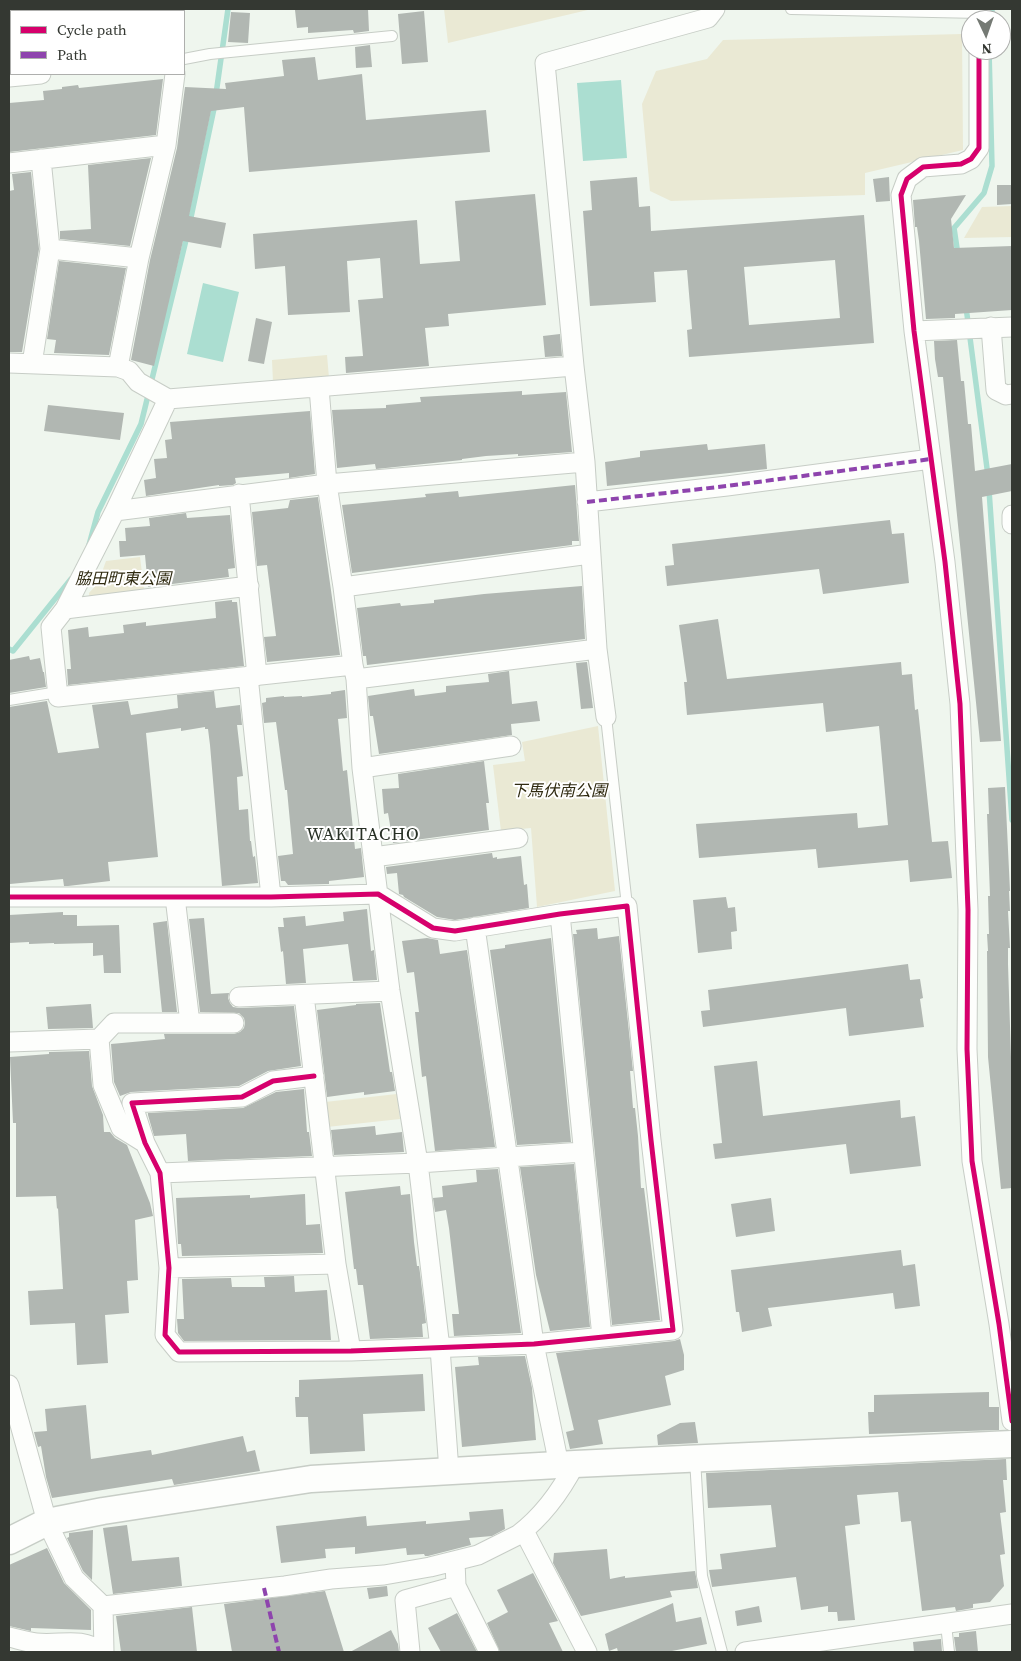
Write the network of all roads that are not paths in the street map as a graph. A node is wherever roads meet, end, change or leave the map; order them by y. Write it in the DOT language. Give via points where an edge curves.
graph roads {
  1 [pos="715,9"];
  2 [pos="791,9"];
  3 [pos="909,10"];
  4 [pos="961,13"];
  5 [pos="392,36"];
  6 [pos="185,59"];
  7 [pos="979,60"];
  8 [pos="30,75"];
  9 [pos="175,75"];
  10 [pos="9,77"];
  11 [pos="166,145"];
  12 [pos="41,159"];
  13 [pos="9,163"];
  14 [pos="50,249"];
  15 [pos="139,258"];
  16 [pos="991,327"];
  17 [pos="1012,327"];
  18 [pos="914,331"];
  19 [pos="9,364"];
  20 [pos="32,364"];
  21 [pos="574,366"];
  22 [pos="118,367"];
  23 [pos="319,388"];
  24 [pos="1012,394"];
  25 [pos="165,397"];
  26 [pos="931,458"];
  27 [pos="585,462"];
  28 [pos="327,484"];
  29 [pos="239,494"];
  30 [pos="587,502"];
  31 [pos="115,511"];
  32 [pos="1012,516"];
  33 [pos="1012,524"];
  34 [pos="590,554"];
  35 [pos="249,586"];
  36 [pos="344,587"];
  37 [pos="65,609"];
  38 [pos="597,649"];
  39 [pos="354,672"];
  40 [pos="252,676"];
  41 [pos="58,692"];
  42 [pos="9,700"];
  43 [pos="606,717"];
  44 [pos="512,746"];
  45 [pos="362,768"];
  46 [pos="518,838"];
  47 [pos="374,857"];
  48 [pos="378,894"];
  49 [pos="9,897"];
  50 [pos="175,897"];
  51 [pos="271,897"];
  52 [pos="627,906"];
  53 [pos="560,914"];
  54 [pos="475,927"];
  55 [pos="390,992"];
  56 [pos="304,995"];
  57 [pos="239,997"];
  58 [pos="190,1023"];
  59 [pos="234,1023"];
  60 [pos="99,1039"];
  61 [pos="9,1042"];
  62 [pos="314,1076"];
  63 [pos="144,1143"];
  64 [pos="583,1152"];
  65 [pos="507,1156"];
  66 [pos="418,1163"];
  67 [pos="324,1167"];
  68 [pos="160,1174"];
  69 [pos="336,1264"];
  70 [pos="169,1268"];
  71 [pos="602,1338"];
  72 [pos="534,1344"];
  73 [pos="440,1348"];
  74 [pos="351,1351"];
  75 [pos="9,1385"];
  76 [pos="1012,1422"];
  77 [pos="1012,1444"];
  78 [pos="695,1458"];
  79 [pos="567,1464"];
  80 [pos="448,1471"];
  81 [pos="47,1522"];
  82 [pos="524,1531"];
  83 [pos="9,1541"];
  84 [pos="455,1561"];
  85 [pos="456,1586"];
  86 [pos="103,1606"];
  87 [pos="1012,1614"];
  88 [pos="946,1624"];
  89 [pos="9,1637"];
  90 [pos="103,1652"];
  91 [pos="410,1652"];
  92 [pos="489,1652"];
  93 [pos="587,1652"];
  94 [pos="722,1652"];
  95 [pos="745,1652"];
  96 [pos="949,1652"];
  1 -- 21 [label="street" via="708,18 545,63"];
  2 -- 3 [label="lane"];
  3 -- 4 [label="lane"];
  5 -- 6 [label="lane"];
  7 -- 18 [label="street" via="979,148 971,159 961,164 923,167 907,179 900,195"];
  8 -- 10 [label="street"];
  9 -- 11 [label="street"];
  11 -- 12 [label="street"];
  11 -- 15 [label="street"];
  12 -- 13 [label="street"];
  12 -- 14 [label="street"];
  14 -- 15 [label="street"];
  14 -- 20 [label="street"];
  15 -- 22 [label="street"];
  16 -- 17 [label="street"];
  16 -- 18 [label="street"];
  16 -- 24 [label="street" via="996,390"];
  18 -- 26 [label="street"];
  19 -- 20 [label="street"];
  20 -- 22 [label="street"];
  21 -- 23 [label="street"];
  21 -- 27 [label="street"];
  22 -- 25 [label="street"];
  23 -- 25 [label="street"];
  23 -- 28 [label="street"];
  25 -- 31 [label="street"];
  26 -- 30 [label="street"];
  26 -- 76 [label="street" via="960,704 968,910 967,1049 972,1161"];
  27 -- 28 [label="street"];
  27 -- 30 [label="street"];
  28 -- 29 [label="street"];
  28 -- 36 [label="street"];
  29 -- 31 [label="street"];
  29 -- 35 [label="street"];
  30 -- 34 [label="street"];
  31 -- 37 [label="street"];
  32 -- 33 [label="street"];
  34 -- 36 [label="street"];
  34 -- 38 [label="street"];
  35 -- 37 [label="street"];
  35 -- 40 [label="street"];
  36 -- 39 [label="street"];
  37 -- 41 [label="street" via="51,627"];
  38 -- 39 [label="street"];
  38 -- 43 [label="street"];
  39 -- 40 [label="street"];
  39 -- 45 [label="street"];
  40 -- 41 [label="street" via="58,697"];
  40 -- 51 [label="street"];
  41 -- 42 [label="lane"];
  43 -- 52 [label="lane"];
  44 -- 45 [label="street"];
  45 -- 47 [label="street"];
  46 -- 47 [label="street"];
  47 -- 48 [label="street"];
  48 -- 51 [label="street"];
  48 -- 54 [label="street" via="433,928 455,931"];
  48 -- 55 [label="street"];
  49 -- 50 [label="street"];
  50 -- 51 [label="street"];
  50 -- 58 [label="street"];
  52 -- 53 [label="street"];
  52 -- 71 [label="street" via="673,1330"];
  53 -- 54 [label="street"];
  53 -- 64 [label="street"];
  54 -- 65 [label="street"];
  55 -- 56 [label="street"];
  55 -- 66 [label="street"];
  56 -- 57 [label="street"];
  56 -- 62 [label="street"];
  58 -- 59 [label="street"];
  58 -- 60 [label="street" via="114,1023"];
  60 -- 61 [label="street"];
  60 -- 63 [label="street" via="103,1085 121,1128"];
  62 -- 63 [label="street" via="273,1081 242,1097 132,1103"];
  62 -- 67 [label="street"];
  63 -- 68 [label="street"];
  64 -- 65 [label="street"];
  64 -- 71 [label="street"];
  65 -- 66 [label="street"];
  65 -- 72 [label="street"];
  66 -- 67 [label="street"];
  66 -- 73 [label="street"];
  67 -- 68 [label="street"];
  67 -- 69 [label="street"];
  68 -- 70 [label="street"];
  69 -- 70 [label="street"];
  69 -- 74 [label="street"];
  70 -- 74 [label="street" via="165,1335 179,1352"];
  71 -- 72 [label="street"];
  72 -- 73 [label="street"];
  72 -- 79 [label="street"];
  73 -- 74 [label="street"];
  73 -- 80 [label="street"];
  75 -- 81 [label="street"];
  77 -- 78 [label="street"];
  78 -- 79 [label="street"];
  78 -- 94 [label="lane" via="702,1576"];
  79 -- 80 [label="street"];
  79 -- 82 [label="street" via="566,1481"];
  80 -- 81 [label="street" via="311,1479"];
  81 -- 83 [label="street"];
  81 -- 86 [label="street" via="74,1578"];
  82 -- 84 [label="street" via="478,1555"];
  82 -- 93 [label="street"];
  84 -- 85 [label="street"];
  84 -- 86 [label="street" via="384,1575"];
  85 -- 91 [label="street" via="405,1600"];
  85 -- 92 [label="street"];
  86 -- 90 [label="street"];
  87 -- 88 [label="street"];
  88 -- 95 [label="street"];
  88 -- 96 [label="lane"];
  89 -- 90 [label="street" via="37,1643 77,1642"];
}
